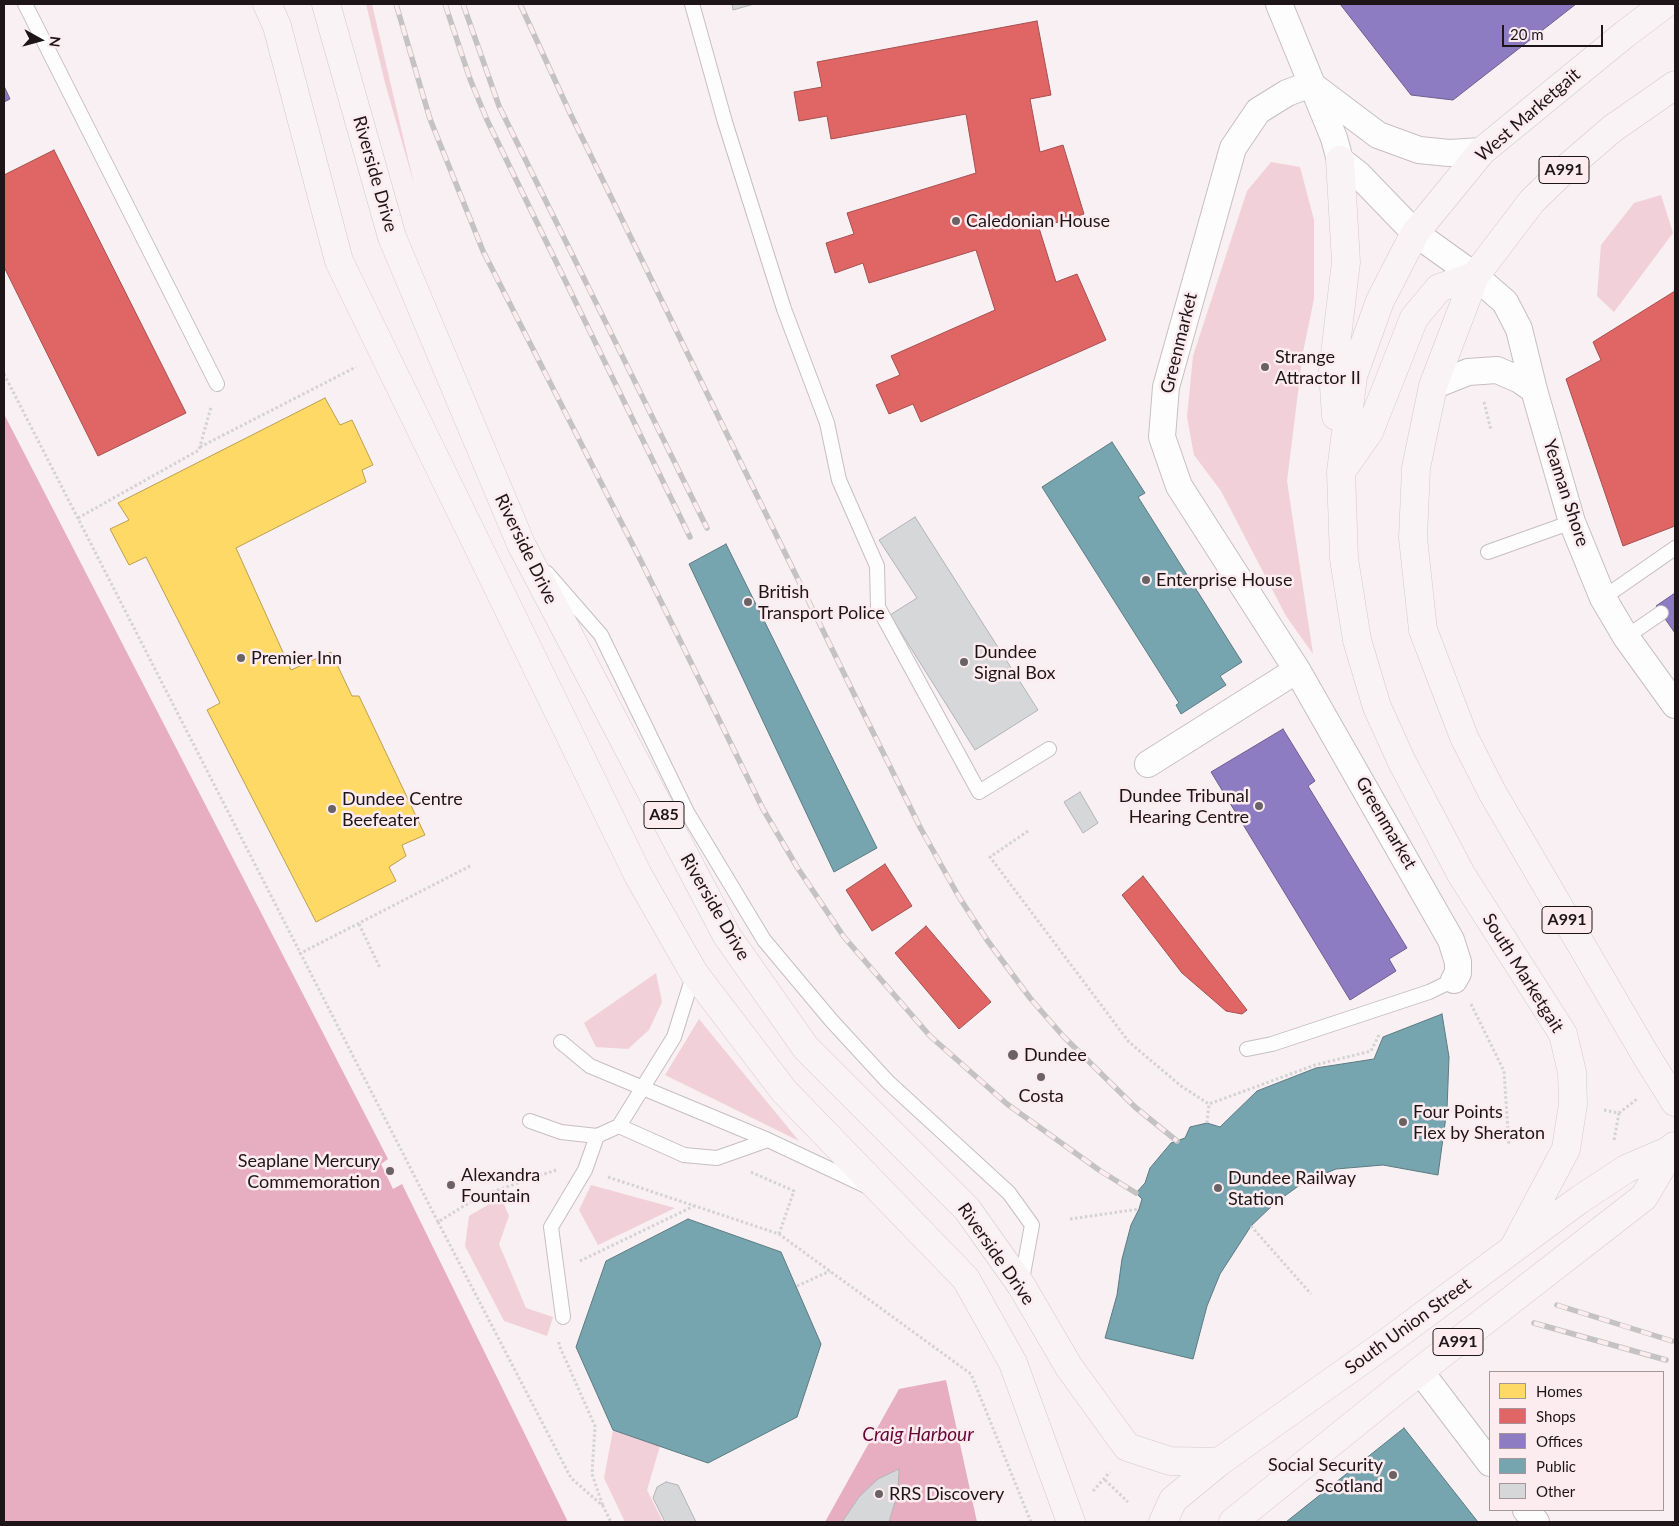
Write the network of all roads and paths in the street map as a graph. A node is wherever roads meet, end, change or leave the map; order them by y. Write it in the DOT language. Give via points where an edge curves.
graph roads {
  1 [pos="25,4"];
  2 [pos="267,4"];
  3 [pos="326,4"];
  4 [pos="692,4"];
  5 [pos="1279,4"];
  6 [pos="1665,4"];
  7 [pos="1311,84"];
  8 [pos="1675,86"];
  9 [pos="1482,151"];
  10 [pos="1340,160"];
  11 [pos="1415,232"];
  12 [pos="1475,276"];
  13 [pos="384,353"];
  14 [pos="4,374"];
  15 [pos="217,384"];
  16 [pos="1433,386"];
  17 [pos="1534,390"];
  18 [pos="1484,397"];
  19 [pos="1491,430"];
  20 [pos="200,447"];
  21 [pos="1341,472"];
  22 [pos="78,518"];
  23 [pos="1572,522"];
  24 [pos="521,544"];
  25 [pos="1675,548"];
  26 [pos="1488,552"];
  27 [pos="1603,598"];
  28 [pos="1661,613"];
  29 [pos="1626,637"];
  30 [pos="1297,670"];
  31 [pos="1675,705"];
  32 [pos="1049,749"];
  33 [pos="1402,762"];
  34 [pos="1148,764"];
  35 [pos="1028,831"];
  36 [pos="472,865"];
  37 [pos="358,924"];
  38 [pos="299,954"];
  39 [pos="380,968"];
  40 [pos="694,973"];
  41 [pos="1454,980"];
  42 [pos="1380,1033"];
  43 [pos="561,1042"];
  44 [pos="1247,1049"];
  45 [pos="642,1086"];
  46 [pos="1639,1097"];
  47 [pos="1675,1102"];
  48 [pos="1209,1104"];
  49 [pos="1601,1110"];
  50 [pos="1619,1114"];
  51 [pos="530,1121"];
  52 [pos="1207,1123"];
  53 [pos="619,1126"];
  54 [pos="597,1136"];
  55 [pos="768,1140"];
  56 [pos="1509,1146"];
  57 [pos="1612,1148"];
  58 [pos="1673,1148"];
  59 [pos="717,1158"];
  60 [pos="585,1170"];
  61 [pos="887,1195"];
  62 [pos="695,1206"];
  63 [pos="1139,1209"];
  64 [pos="1070,1219"];
  65 [pos="438,1222"];
  66 [pos="1251,1226"];
  67 [pos="779,1234"];
  68 [pos="1513,1249"];
  69 [pos="830,1271"];
  70 [pos="557,1272"];
  71 [pos="1021,1285"];
  72 [pos="797,1286"];
  73 [pos="1311,1294"];
  74 [pos="563,1317"];
  75 [pos="1420,1371"];
  76 [pos="1219,1462"];
  77 [pos="1489,1462"];
  78 [pos="1112,1469"];
  79 [pos="1105,1480"];
  80 [pos="1088,1495"];
  81 [pos="1128,1502"];
  82 [pos="603,1506"];
  83 [pos="1072,1519"];
  84 [pos="611,1522"];
  85 [pos="1031,1522"];
  86 [pos="1163,1522"];
  87 [pos="1233,1522"];
  1 -- 15 [label="lane"];
  2 -- 13 [label="main road, A85" via="277,26 339,261"];
  3 -- 24 [label="main road, Riverside Drive / A85" via="392,237"];
  4 -- 32 [label="lane" via="784,310 826,423 839,480 877,566 878,607 979,792"];
  5 -- 7 [label="street"];
  6 -- 9 [label="main road, West Marketgait / A991"];
  7 -- 9 [label="street" via="1378,135 1419,150 1449,153"];
  7 -- 10 [label="street"];
  7 -- 30 [label="street, Greenmarket" via="1287,93 1258,111 1233,148 1166,387 1162,437 1179,486"];
  8 -- 12 [label="main road, A991" via="1612,129 1562,172 1532,201"];
  9 -- 11 [label="main road, West Marketgait / A991"];
  10 -- 11 [label="street"];
  10 -- 21 [label="main road" via="1346,262 1333,371"];
  11 -- 12 [label="street"];
  11 -- 21 [label="main road, West Marketgait / A991" via="1380,301 1353,376"];
  12 -- 16 [label="main road, A991"];
  12 -- 17 [label="street, Yeaman Shore" via="1505,302 1516,322"];
  12 -- 21 [label="main road" via="1439,288 1414,318 1369,432"];
  13 -- 20 [label="path"];
  13 -- 40 [label="main road, A85" via="638,874"];
  14 -- 22 [label="path"];
  15 -- 20 [label="path"];
  16 -- 17 [label="street" via="1468,372 1497,370"];
  16 -- 47 [label="main road, A991" via="1416,468 1413,538 1424,630 1464,737 1492,792"];
  17 -- 23 [label="street, Yeaman Shore"];
  18 -- 19 [label="path"];
  20 -- 22 [label="path"];
  21 -- 33 [label="main road, West Marketgait / A991" via="1344,559 1357,640 1378,707"];
  22 -- 38 [label="path"];
  23 -- 26 [label="lane"];
  23 -- 27 [label="street, Yeaman Shore"];
  24 -- 71 [label="main road, Riverside Drive / A85" via="727,936 806,1048 968,1209"];
  24 -- 71 [label="lane" via="601,635 687,812 764,940 888,1082 1009,1193 1032,1224"];
  25 -- 27 [label="lane"];
  27 -- 29 [label="street, Yeaman Shore"];
  28 -- 29 [label="lane"];
  29 -- 31 [label="street, Yeaman Shore"];
  30 -- 34 [label="street"];
  30 -- 41 [label="street, Greenmarket" via="1451,940 1458,962"];
  33 -- 68 [label="main road, South Marketgait / A991" via="1461,874 1563,1034 1572,1072 1573,1104 1566,1149"];
  35 -- 48 [label="path" via="990,857 1129,1042 1181,1086"];
  36 -- 37 [label="path"];
  37 -- 38 [label="path"];
  37 -- 39 [label="path"];
  38 -- 65 [label="path"];
  40 -- 45 [label="lane" via="674,1036"];
  40 -- 61 [label="main road, A85" via="784,1091"];
  41 -- 44 [label="lane" via="1429,992 1272,1044"];
  41 -- 56 [label="path" via="1464,991 1504,1071"];
  42 -- 48 [label="path" via="1371,1051 1315,1064"];
  43 -- 45 [label="lane" via="590,1066"];
  45 -- 53 [label="lane"];
  45 -- 55 [label="lane"];
  46 -- 50 [label="path"];
  48 -- 52 [label="path"];
  49 -- 50 [label="path"];
  50 -- 57 [label="path"];
  51 -- 54 [label="lane" via="561,1132"];
  53 -- 54 [label="lane"];
  53 -- 59 [label="lane" via="684,1155"];
  54 -- 60 [label="lane"];
  55 -- 59 [label="lane"];
  55 -- 61 [label="lane"];
  58 -- 68 [label="main road, South Union Street / A991" via="1626,1170"];
  58 -- 75 [label="main road, South Union Street / A991" via="1644,1197"];
  59 -- 67 [label="path" via="794,1191"];
  60 -- 62 [label="path"];
  60 -- 65 [label="path" via="553,1171 516,1183 480,1196"];
  60 -- 70 [label="lane" via="551,1227"];
  61 -- 83 [label="main road, A85" via="966,1279 1013,1363"];
  62 -- 67 [label="path"];
  62 -- 70 [label="path"];
  63 -- 64 [label="path"];
  65 -- 82 [label="path" via="571,1478"];
  66 -- 73 [label="path"];
  67 -- 69 [label="path"];
  68 -- 76 [label="main road, South Union Street / A991"];
  69 -- 72 [label="path"];
  69 -- 85 [label="path" via="970,1374"];
  70 -- 74 [label="lane"];
  71 -- 76 [label="main road, Riverside Drive / A85" via="1069,1367 1127,1447 1170,1461"];
  74 -- 82 [label="path" via="558,1345 595,1426 592,1474"];
  75 -- 77 [label="street"];
  75 -- 87 [label="main road, South Union Street / A991"];
  76 -- 86 [label="main road, South Union Street / A991" via="1172,1500"];
  78 -- 79 [label="path"];
  79 -- 80 [label="path"];
  79 -- 81 [label="path"];
  82 -- 84 [label="path"];
}
